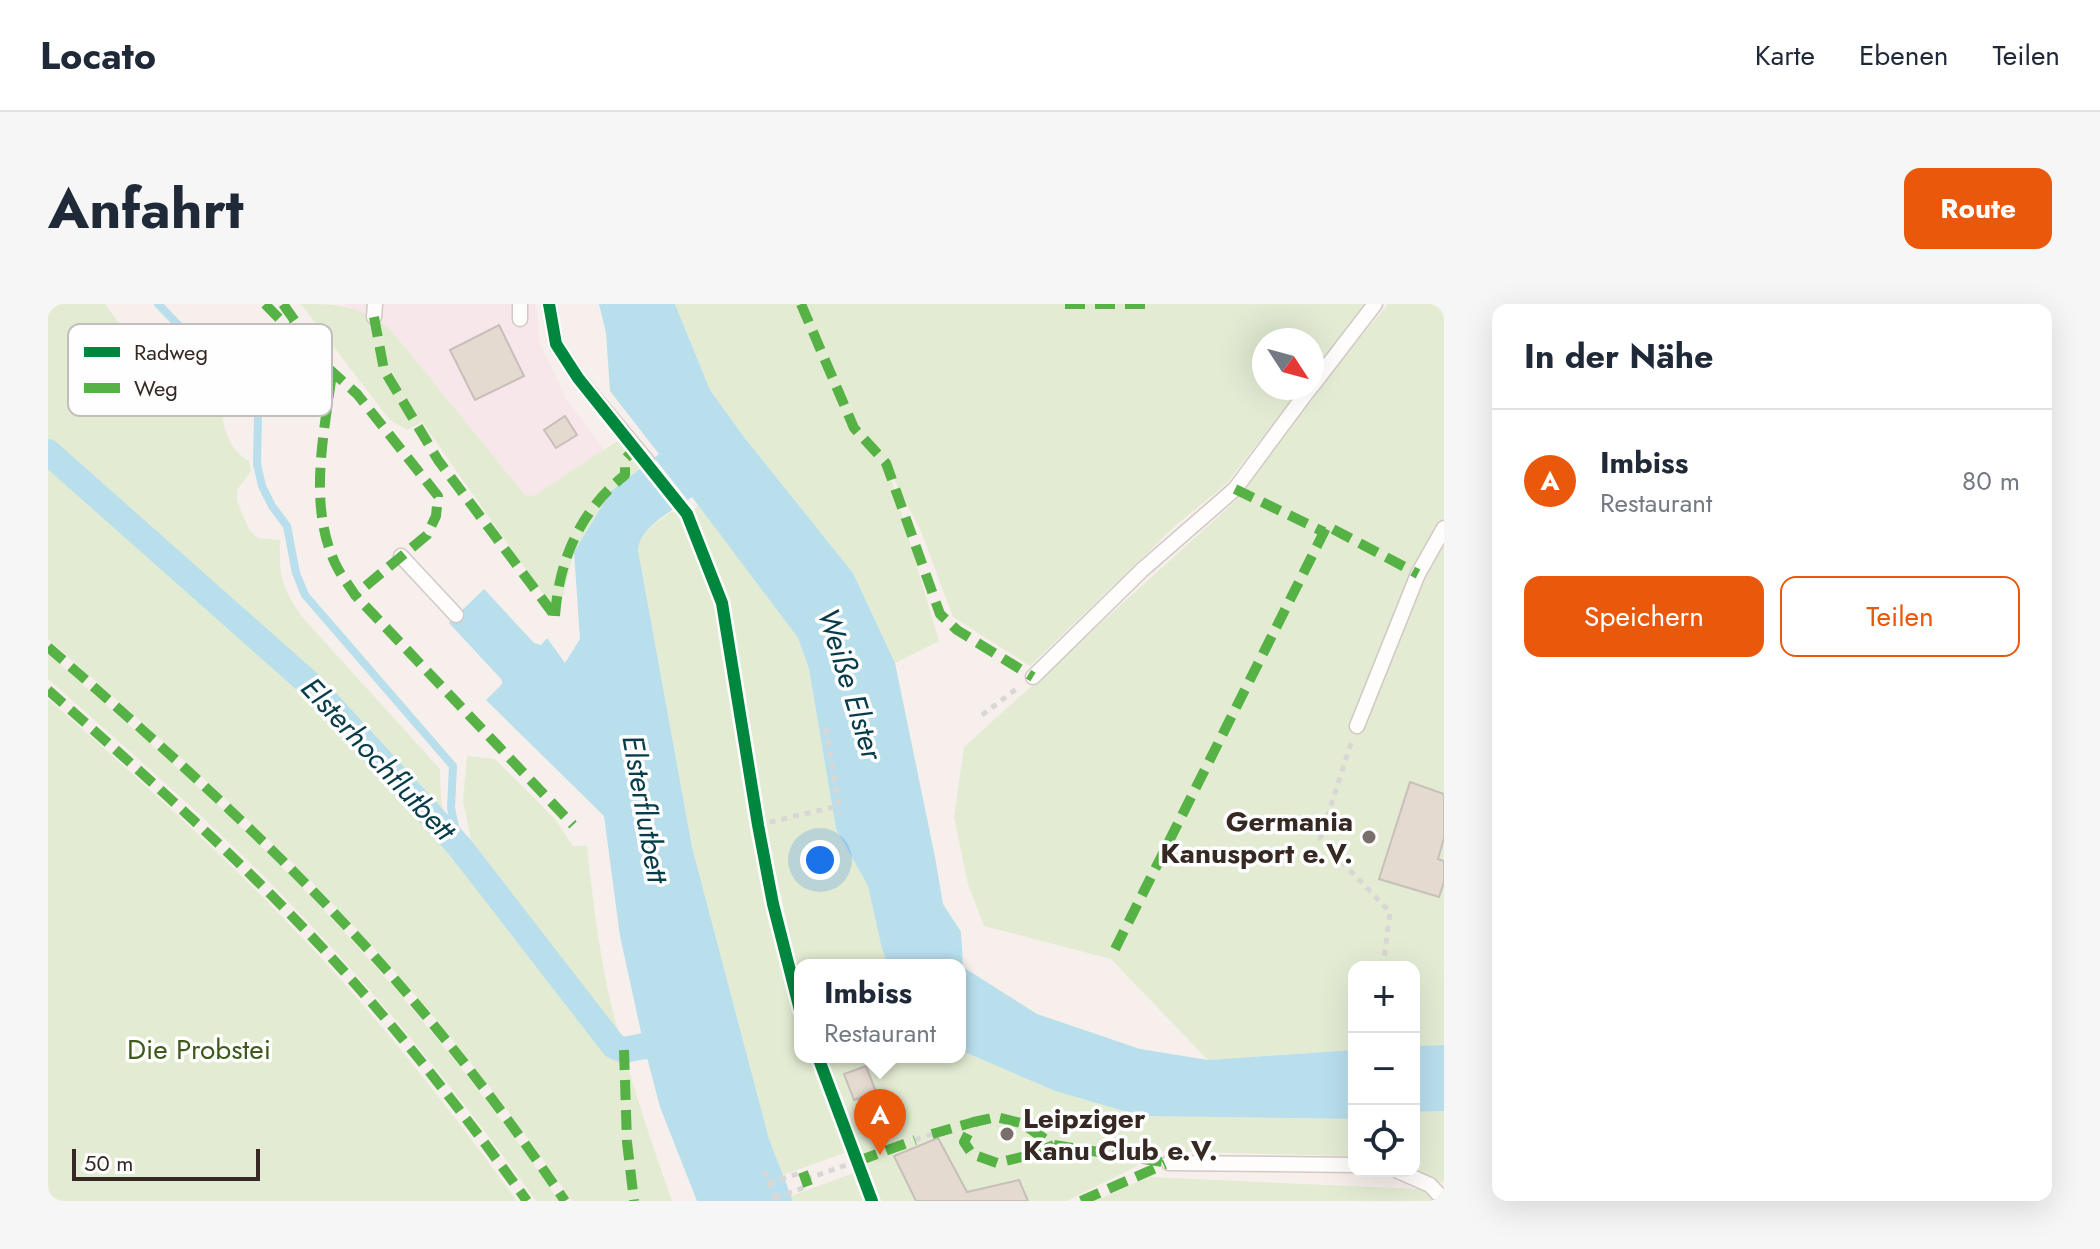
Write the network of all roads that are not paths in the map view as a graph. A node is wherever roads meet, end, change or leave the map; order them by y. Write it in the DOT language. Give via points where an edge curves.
graph roads {
  1 [pos="549,304"];
  2 [pos="1375,304"];
  3 [pos="1324,370"];
  4 [pos="1301,400"];
  5 [pos="647,461"];
  6 [pos="1444,528"];
  7 [pos="401,556"];
  8 [pos="456,615"];
  9 [pos="1033,677"];
  10 [pos="1357,726"];
  11 [pos="1169,1163"];
  12 [pos="1348,1165"];
  13 [pos="1412,1177"];
  14 [pos="1444,1200"];
  1 -- 5 [label="lane" via="556,344"];
  2 -- 3 [label="lane"];
  4 -- 9 [label="lane" via="1235,489 1142,570"];
  6 -- 10 [label="lane" via="1418,574"];
  7 -- 8 [label="lane"];
  11 -- 12 [label="lane"];
  13 -- 14 [label="lane" via="1430,1185"];
}
